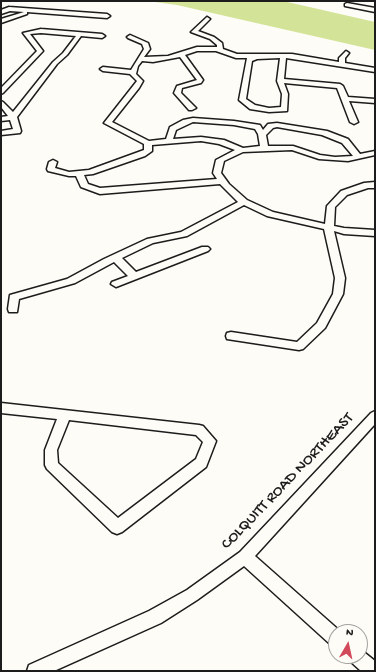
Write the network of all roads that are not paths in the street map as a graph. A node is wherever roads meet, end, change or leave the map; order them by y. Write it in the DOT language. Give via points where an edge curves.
graph roads {
  1 [pos="347,5"];
  2 [pos="375,10"];
  3 [pos="31,11"];
  4 [pos="1,12"];
  5 [pos="107,16"];
  6 [pos="207,19"];
  7 [pos="1,21"];
  8 [pos="80,34"];
  9 [pos="102,36"];
  10 [pos="130,37"];
  11 [pos="217,49"];
  12 [pos="346,52"];
  13 [pos="182,55"];
  14 [pos="283,56"];
  15 [pos="256,57"];
  16 [pos="141,59"];
  17 [pos="342,64"];
  18 [pos="103,69"];
  19 [pos="375,70"];
  20 [pos="133,72"];
  21 [pos="280,81"];
  22 [pos="1,92"];
  23 [pos="346,99"];
  24 [pos="375,101"];
  25 [pos="1,103"];
  26 [pos="192,108"];
  27 [pos="13,117"];
  28 [pos="1,119"];
  29 [pos="354,122"];
  30 [pos="1,133"];
  31 [pos="262,134"];
  32 [pos="169,141"];
  33 [pos="148,143"];
  34 [pos="264,148"];
  35 [pos="242,150"];
  36 [pos="375,153"];
  37 [pos="358,157"];
  38 [pos="53,162"];
  39 [pos="79,173"];
  40 [pos="222,181"];
  41 [pos="375,185"];
  42 [pos="244,202"];
  43 [pos="330,227"];
  44 [pos="375,233"];
  45 [pos="205,249"];
  46 [pos="115,257"];
  47 [pos="135,277"];
  48 [pos="116,284"];
  49 [pos="13,309"];
  50 [pos="231,336"];
  51 [pos="1,408"];
  52 [pos="65,415"];
  53 [pos="375,416"];
  54 [pos="245,557"];
  55 [pos="328,631"];
  56 [pos="366,664"];
  57 [pos="35,671"];
  58 [pos="374,671"];
  1 -- 2 [label="street"];
  3 -- 4 [label="street" via="9,9"];
  3 -- 5 [label="street"];
  3 -- 7 [label="street"];
  6 -- 11 [label="street" via="194,32 212,38 220,44 220,48"];
  8 -- 9 [label="street"];
  8 -- 22 [label="street" via="41,31 26,33 40,51"];
  8 -- 27 [label="street"];
  10 -- 16 [label="street" via="146,43 147,48"];
  11 -- 13 [label="street" via="197,49"];
  11 -- 15 [label="street" via="236,56"];
  12 -- 17 [label="street"];
  13 -- 16 [label="street" via="153,60"];
  13 -- 26 [label="street" via="200,80 179,86 177,93"];
  14 -- 15 [label="street"];
  14 -- 17 [label="street"];
  14 -- 21 [label="street"];
  15 -- 21 [label="street" via="249,60 242,100 253,107 284,109 286,94"];
  16 -- 20 [label="street"];
  17 -- 19 [label="street"];
  18 -- 20 [label="street"];
  20 -- 33 [label="street" via="140,81 108,123"];
  21 -- 23 [label="street" via="340,86"];
  23 -- 24 [label="street"];
  23 -- 29 [label="street"];
  25 -- 27 [label="street"];
  27 -- 28 [label="street"];
  27 -- 30 [label="street" via="18,131"];
  31 -- 32 [label="street" via="257,127 251,125 193,120 174,129"];
  31 -- 34 [label="street"];
  31 -- 37 [label="street" via="271,126 277,125 324,133 345,140"];
  32 -- 33 [label="street"];
  32 -- 35 [label="street" via="201,139 221,142"];
  33 -- 39 [label="street" via="148,151 142,154 90,172"];
  34 -- 35 [label="street"];
  34 -- 37 [label="street" via="293,148 319,157 335,159 348,160"];
  35 -- 40 [label="street" via="220,160 217,173"];
  36 -- 37 [label="street"];
  38 -- 39 [label="street" via="51,169 69,174"];
  39 -- 40 [label="street" via="84,185 100,190"];
  40 -- 42 [label="street"];
  41 -- 43 [label="street" via="367,185 344,194 335,202 331,206"];
  42 -- 43 [label="street" via="270,214"];
  42 -- 46 [label="street" via="184,234 150,241"];
  43 -- 44 [label="street" via="344,231"];
  43 -- 50 [label="street" via="340,278 338,294 321,325 299,346"];
  45 -- 47 [label="street"];
  46 -- 47 [label="street"];
  46 -- 49 [label="street" via="71,281 14,297"];
  47 -- 48 [label="street"];
  51 -- 52 [label="street"];
  52 -- 52 [label="street" via="200,430 210,442 201,463 116,527 52,465 51,450"];
  53 -- 54 [label="street, COLQUITT ROAD NORTHEAST"];
  54 -- 55 [label="street"];
  54 -- 57 [label="street, COLQUITT ROAD NORTHEAST" via="192,595 155,617"];
  56 -- 58 [label="street"];
}
